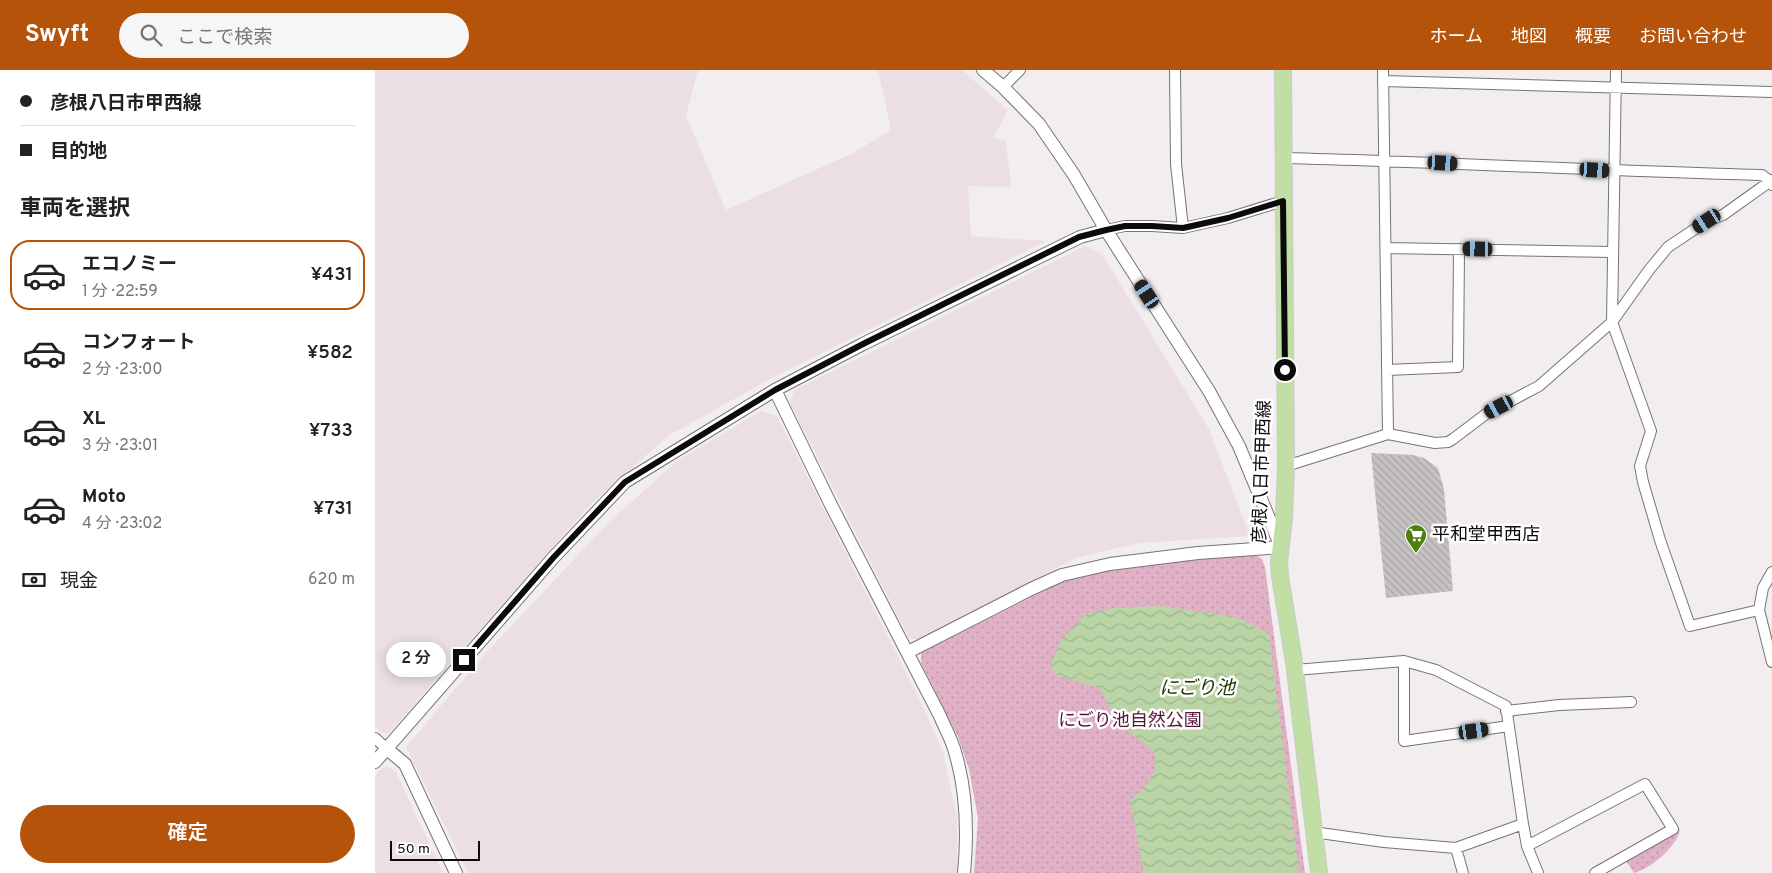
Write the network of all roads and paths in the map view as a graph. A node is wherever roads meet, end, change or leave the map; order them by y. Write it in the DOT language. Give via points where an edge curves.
graph roads {
  1 [pos="983,70"];
  2 [pos="1020,70"];
  3 [pos="1175,70"];
  4 [pos="1283,70"];
  5 [pos="1383,70"];
  6 [pos="1616,70"];
  7 [pos="1383,81"];
  8 [pos="1003,87"];
  9 [pos="1616,88"];
  10 [pos="1772,92"];
  11 [pos="1283,158"];
  12 [pos="1385,160"];
  13 [pos="1615,171"];
  14 [pos="1771,182"];
  15 [pos="1283,201"];
  16 [pos="1183,228"];
  17 [pos="1106,230"];
  18 [pos="1386,248"];
  19 [pos="1459,249"];
  20 [pos="1613,252"];
  21 [pos="1612,322"];
  22 [pos="1387,370"];
  23 [pos="775,390"];
  24 [pos="1389,434"];
  25 [pos="1286,466"];
  26 [pos="1281,547"];
  27 [pos="1772,572"];
  28 [pos="1759,610"];
  29 [pos="908,652"];
  30 [pos="1404,662"];
  31 [pos="1772,662"];
  32 [pos="1295,670"];
  33 [pos="1631,702"];
  34 [pos="1507,710"];
  35 [pos="1509,726"];
  36 [pos="375,738"];
  37 [pos="387,749"];
  38 [pos="375,762"];
  39 [pos="1523,824"];
  40 [pos="1313,832"];
  41 [pos="1527,846"];
  42 [pos="1456,848"];
  43 [pos="456,873"];
  44 [pos="965,873"];
  45 [pos="1319,873"];
  46 [pos="1463,873"];
  47 [pos="1538,873"];
  48 [pos="1595,873"];
  1 -- 8 [label="street"];
  2 -- 8 [label="street"];
  3 -- 16 [label="street" via="1176,164"];
  4 -- 11 [label="main road, 彦根八日市甲西線"];
  5 -- 7 [label="street"];
  6 -- 9 [label="street"];
  7 -- 9 [label="street"];
  7 -- 12 [label="street"];
  8 -- 17 [label="street" via="1039,124"];
  9 -- 10 [label="street"];
  9 -- 13 [label="street"];
  11 -- 12 [label="street"];
  11 -- 15 [label="main road, 彦根八日市甲西線"];
  12 -- 13 [label="street"];
  12 -- 18 [label="street"];
  13 -- 14 [label="street" via="1761,175"];
  13 -- 20 [label="street"];
  14 -- 21 [label="street" via="1668,247"];
  15 -- 16 [label="street"];
  15 -- 25 [label="main road, 彦根八日市甲西線"];
  16 -- 17 [label="street" via="1134,226"];
  17 -- 23 [label="street" via="1079,237"];
  17 -- 26 [label="street" via="1209,391 1239,446"];
  18 -- 19 [label="street"];
  18 -- 22 [label="street"];
  19 -- 20 [label="street"];
  19 -- 22 [label="street" via="1458,367"];
  20 -- 21 [label="street"];
  21 -- 24 [label="street" via="1539,386 1486,414 1448,442 1435,443"];
  21 -- 28 [label="street" via="1651,431 1640,466 1643,482 1690,626"];
  22 -- 24 [label="street"];
  23 -- 29 [label="street"];
  23 -- 37 [label="street" via="625,482 553,558"];
  24 -- 25 [label="street"];
  25 -- 26 [label="main road, 彦根八日市甲西線"];
  26 -- 29 [label="street" via="1109,564 1062,575"];
  26 -- 32 [label="main road, 彦根八日市甲西線" via="1280,576"];
  27 -- 28 [label="street" via="1763,588"];
  28 -- 31 [label="street"];
  29 -- 44 [label="street" via="955,752 966,804"];
  30 -- 32 [label="street"];
  30 -- 34 [label="street" via="1436,670 1506,706"];
  30 -- 35 [label="street" via="1405,741"];
  32 -- 40 [label="main road, 彦根八日市甲西線"];
  33 -- 34 [label="street"];
  34 -- 35 [label="street"];
  35 -- 39 [label="street"];
  36 -- 37 [label="street"];
  37 -- 38 [label="street"];
  37 -- 43 [label="street" via="405,764"];
  39 -- 41 [label="street"];
  39 -- 42 [label="street"];
  40 -- 42 [label="street"];
  40 -- 45 [label="main road, 彦根八日市甲西線"];
  41 -- 47 [label="street"];
  41 -- 48 [label="street" via="1645,784 1673,829"];
  42 -- 46 [label="street"];
}
